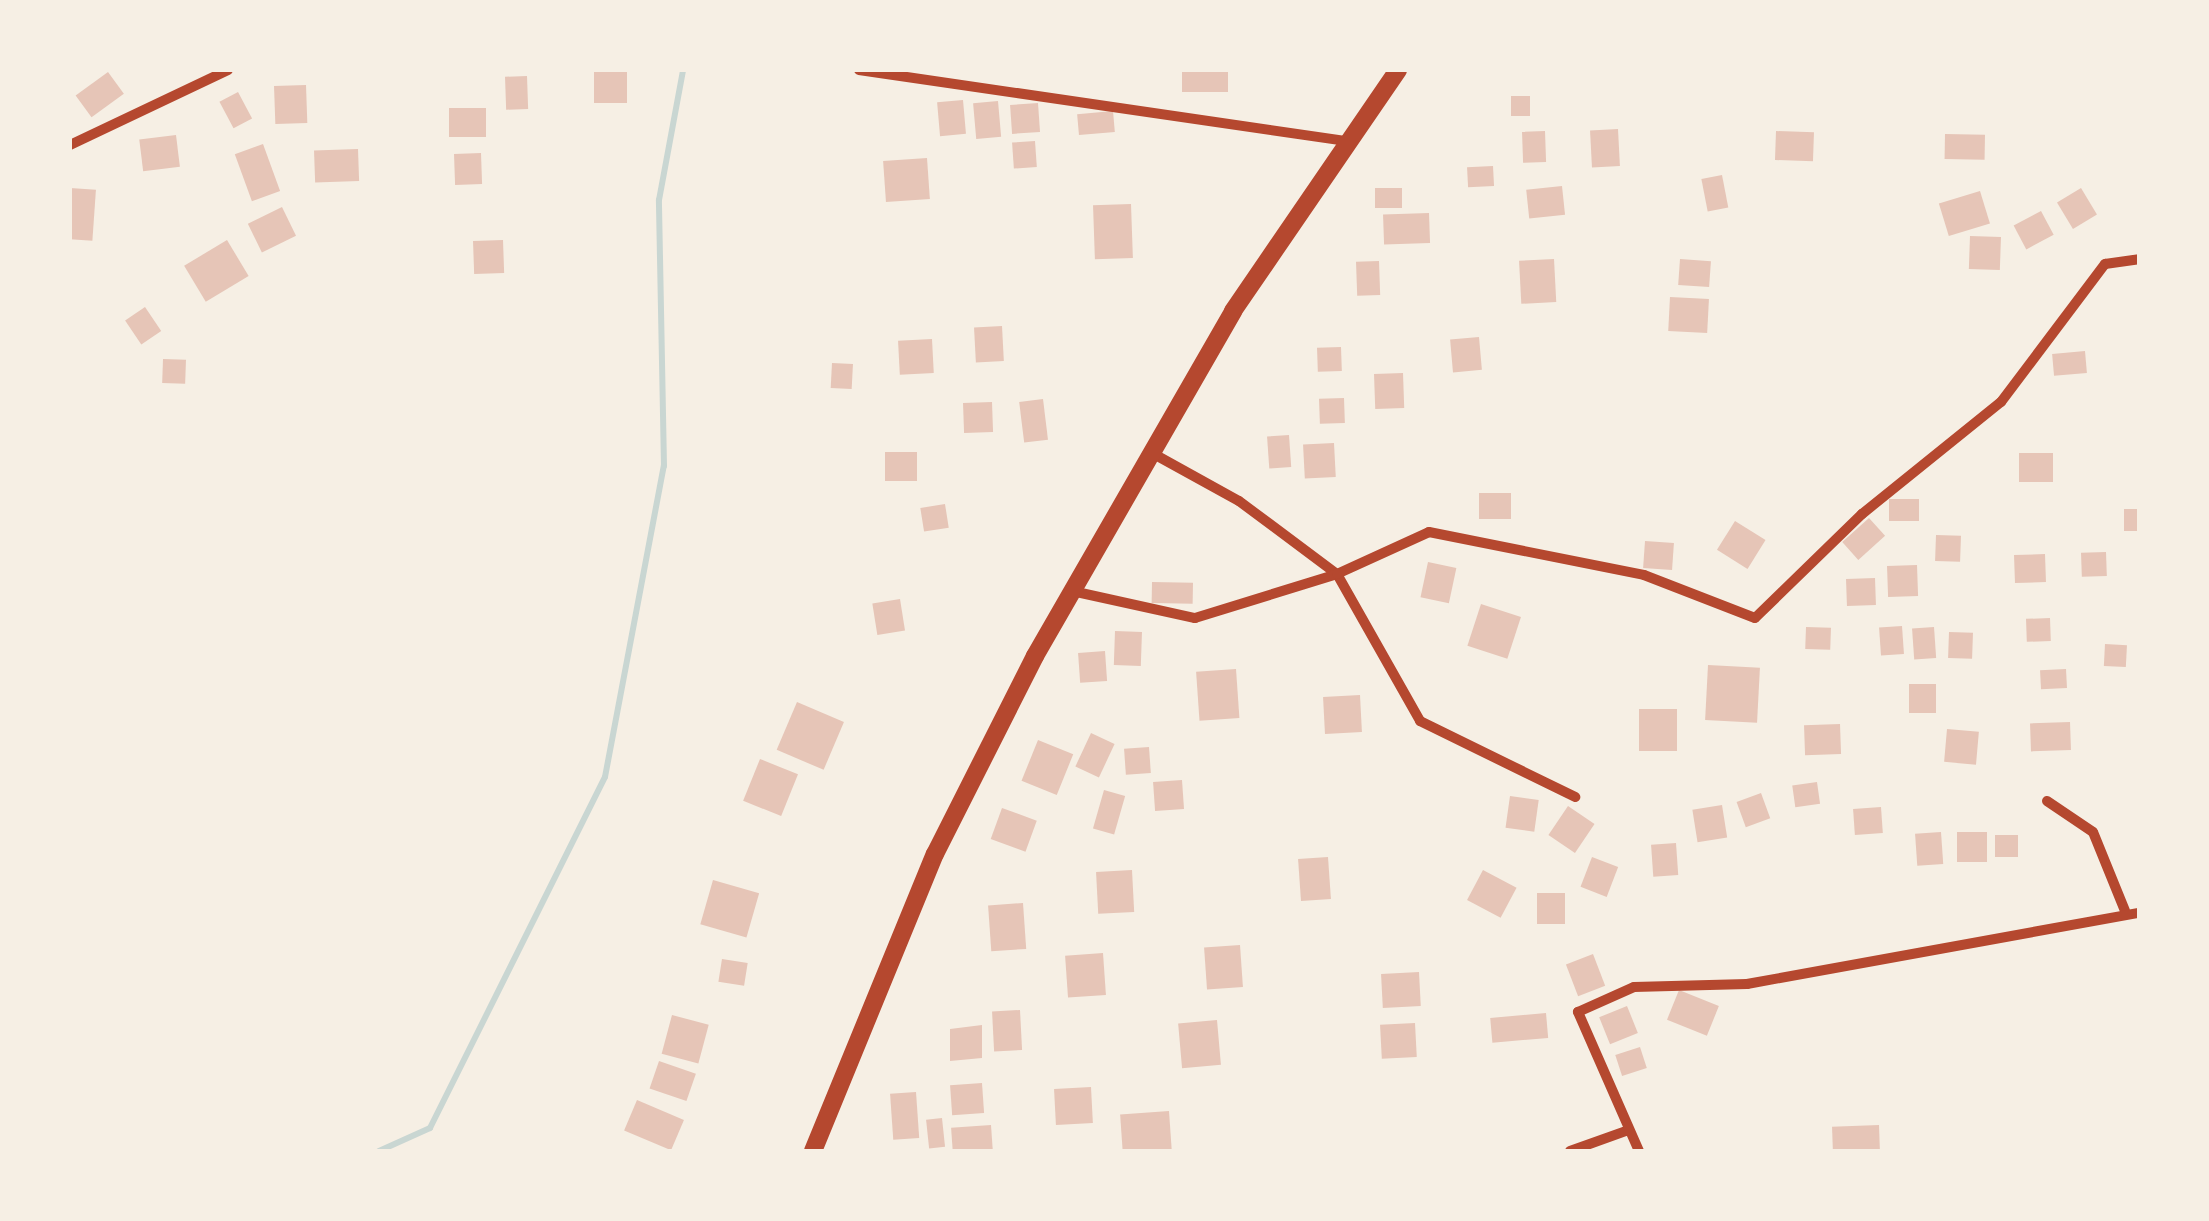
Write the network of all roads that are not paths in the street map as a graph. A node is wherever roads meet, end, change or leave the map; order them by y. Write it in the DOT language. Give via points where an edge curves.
graph roads {
  1 [pos="228,70"];
  2 [pos="859,70"];
  3 [pos="1398,70"];
  4 [pos="1347,141"];
  5 [pos="70,145"];
  6 [pos="2139,258"];
  7 [pos="1152,453"];
  8 [pos="1337,574"];
  9 [pos="1071,591"];
  10 [pos="1575,796"];
  11 [pos="2047,802"];
  12 [pos="2126,910"];
  13 [pos="2139,913"];
  14 [pos="1626,1131"];
  15 [pos="813,1151"];
  16 [pos="1570,1151"];
  17 [pos="1639,1151"];
  1 -- 5 [label="street"];
  2 -- 4 [label="street"];
  3 -- 4 [label="main road"];
  4 -- 7 [label="main road" via="1233,311"];
  6 -- 8 [label="street" via="2105,264 2001,402 1862,514 1755,618 1644,575 1429,532"];
  7 -- 8 [label="street" via="1239,501"];
  7 -- 9 [label="main road"];
  8 -- 9 [label="street" via="1195,618"];
  8 -- 10 [label="street" via="1420,721"];
  9 -- 15 [label="main road" via="935,854"];
  11 -- 12 [label="street" via="2093,832"];
  12 -- 13 [label="street"];
  12 -- 14 [label="street" via="1840,970 1620,994 1578,1012"];
  14 -- 16 [label="street"];
  14 -- 17 [label="street"];
}
